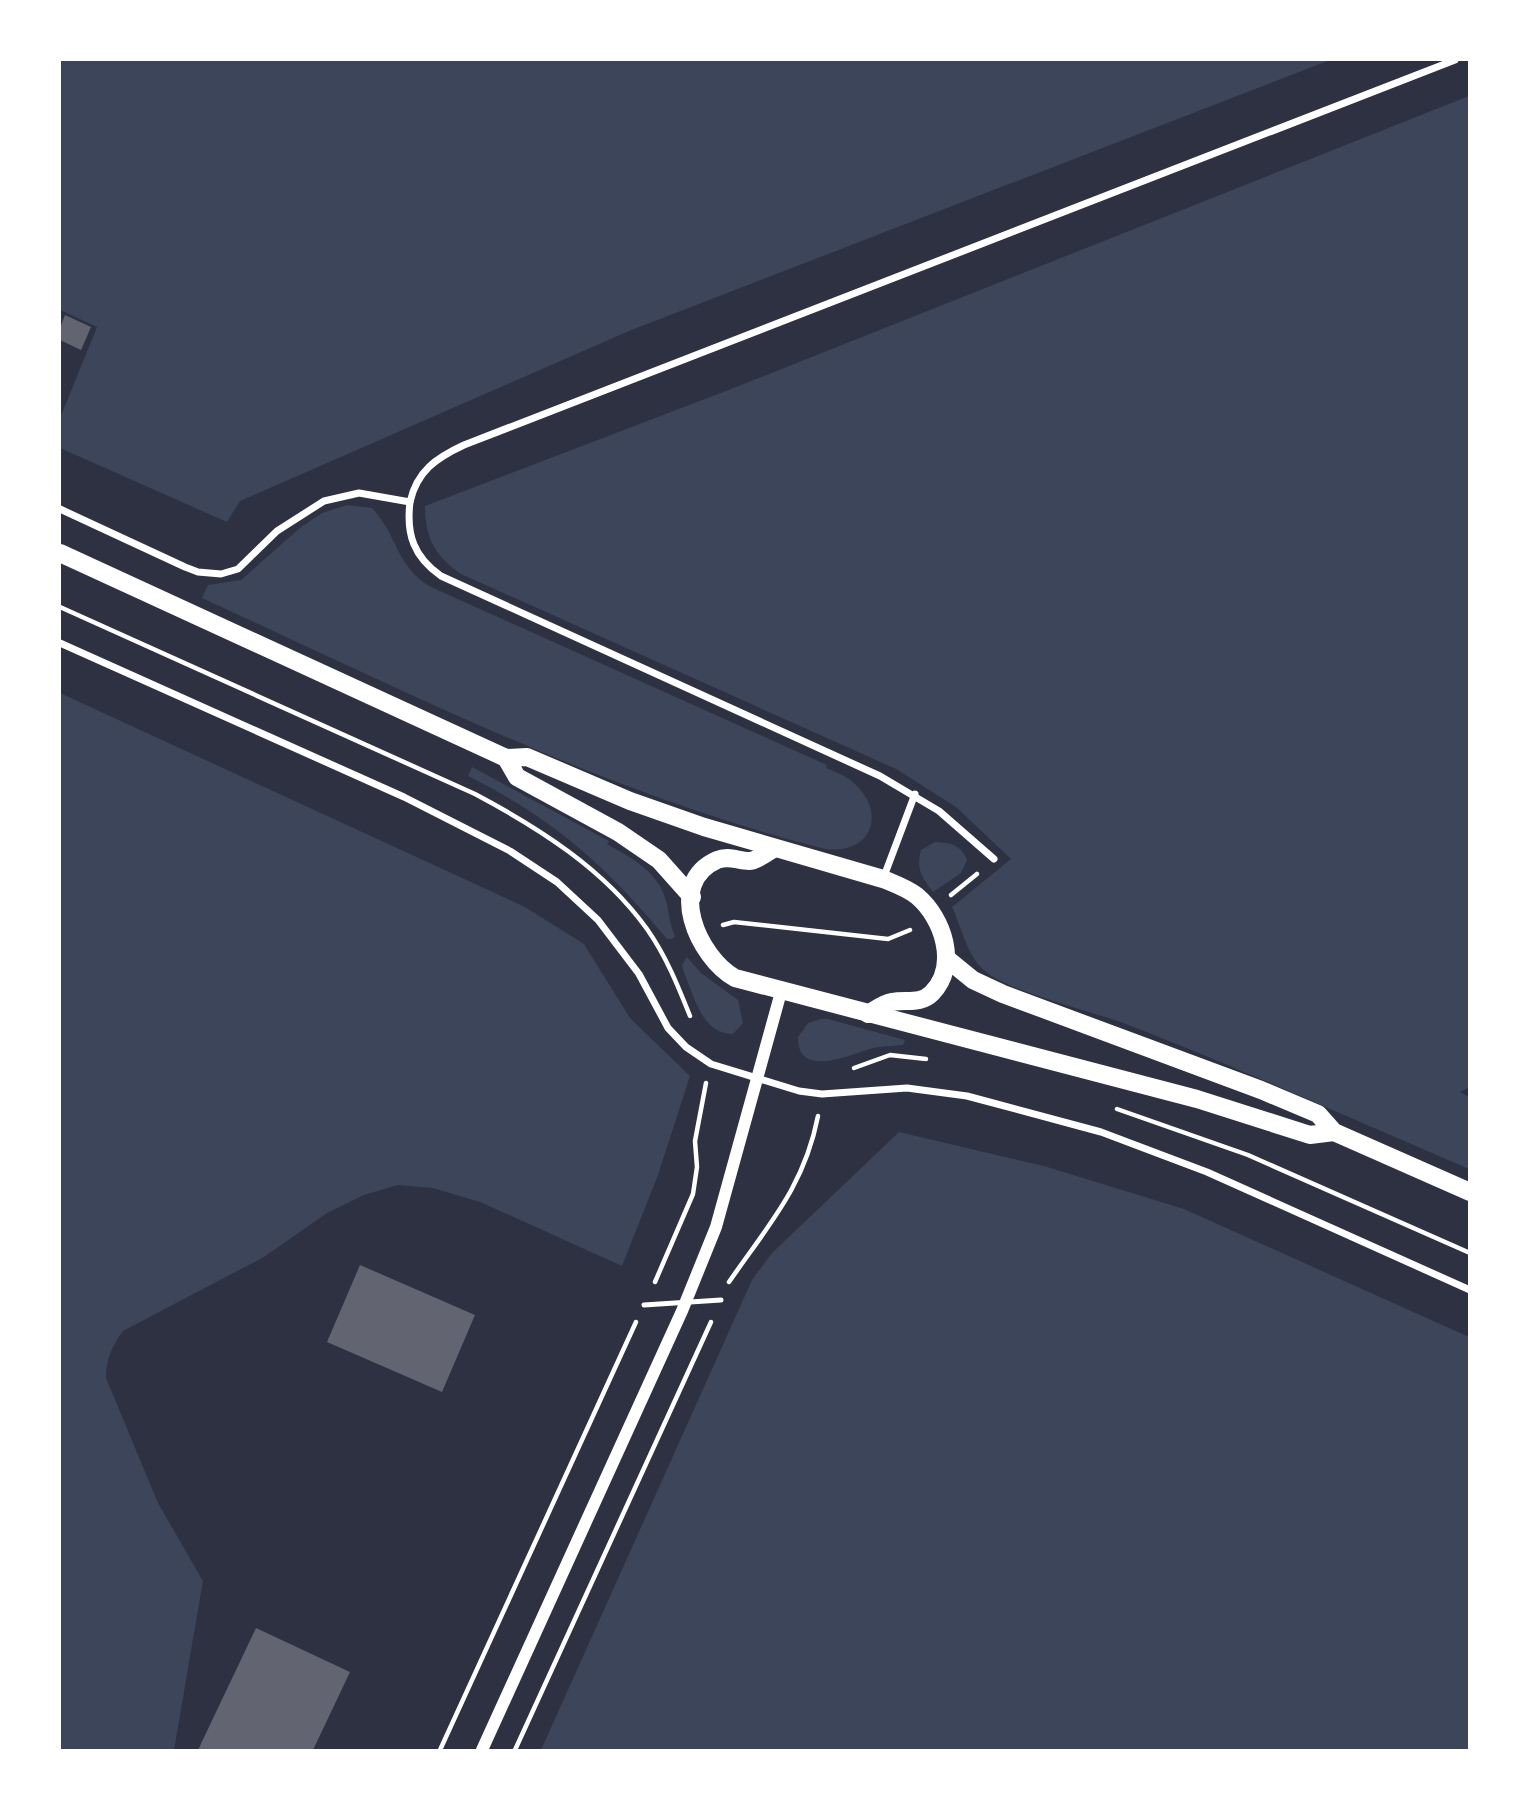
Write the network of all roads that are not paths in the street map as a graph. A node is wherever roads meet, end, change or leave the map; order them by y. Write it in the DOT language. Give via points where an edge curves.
graph roads {
  1 [pos="1455,60"];
  2 [pos="410,502"];
  3 [pos="60,509"];
  4 [pos="60,553"];
  5 [pos="60,643"];
  6 [pos="506,758"];
  7 [pos="915,794"];
  8 [pos="773,849"];
  9 [pos="994,859"];
  10 [pos="883,879"];
  11 [pos="692,897"];
  12 [pos="946,958"];
  13 [pos="781,992"];
  14 [pos="868,1014"];
  15 [pos="758,1079"];
  16 [pos="1334,1132"];
  17 [pos="1469,1192"];
  18 [pos="1469,1290"];
  19 [pos="720,1300"];
  20 [pos="685,1301"];
  21 [pos="644,1305"];
  22 [pos="482,1751"];
  1 -- 2 [label="street" via="464,445 424,470"];
  2 -- 3 [label="street" via="359,493 324,501 277,531 238,569 221,574 185,567"];
  2 -- 7 [label="street" via="408,526 419,558 456,585"];
  4 -- 6 [label="main road"];
  5 -- 15 [label="street" via="460,824 526,861 572,894 598,920 639,974 662,1020 686,1047 711,1064"];
  6 -- 8 [label="main road" via="527,757 630,801"];
  6 -- 11 [label="main road" via="517,777 650,853"];
  7 -- 9 [label="street"];
  7 -- 10 [label="street"];
  8 -- 10 [label="main road"];
  8 -- 11 [label="main road" via="751,862 717,860 701,874"];
  10 -- 12 [label="main road" via="923,902 936,920"];
  11 -- 13 [label="main road" via="695,933 713,961 736,978"];
  12 -- 14 [label="main road" via="942,977 926,997 893,1002"];
  12 -- 16 [label="main road" via="973,980 1003,993 1318,1114"];
  13 -- 14 [label="main road"];
  13 -- 15 [label="street"];
  14 -- 16 [label="main road" via="1197,1100 1310,1135"];
  15 -- 18 [label="street" via="822,1094 880,1088 948,1093 1101,1132 1207,1172"];
  15 -- 20 [label="street" via="725,1202"];
  16 -- 17 [label="main road"];
  19 -- 20 [label="lane"];
  20 -- 21 [label="lane"];
  20 -- 22 [label="street"];
}
